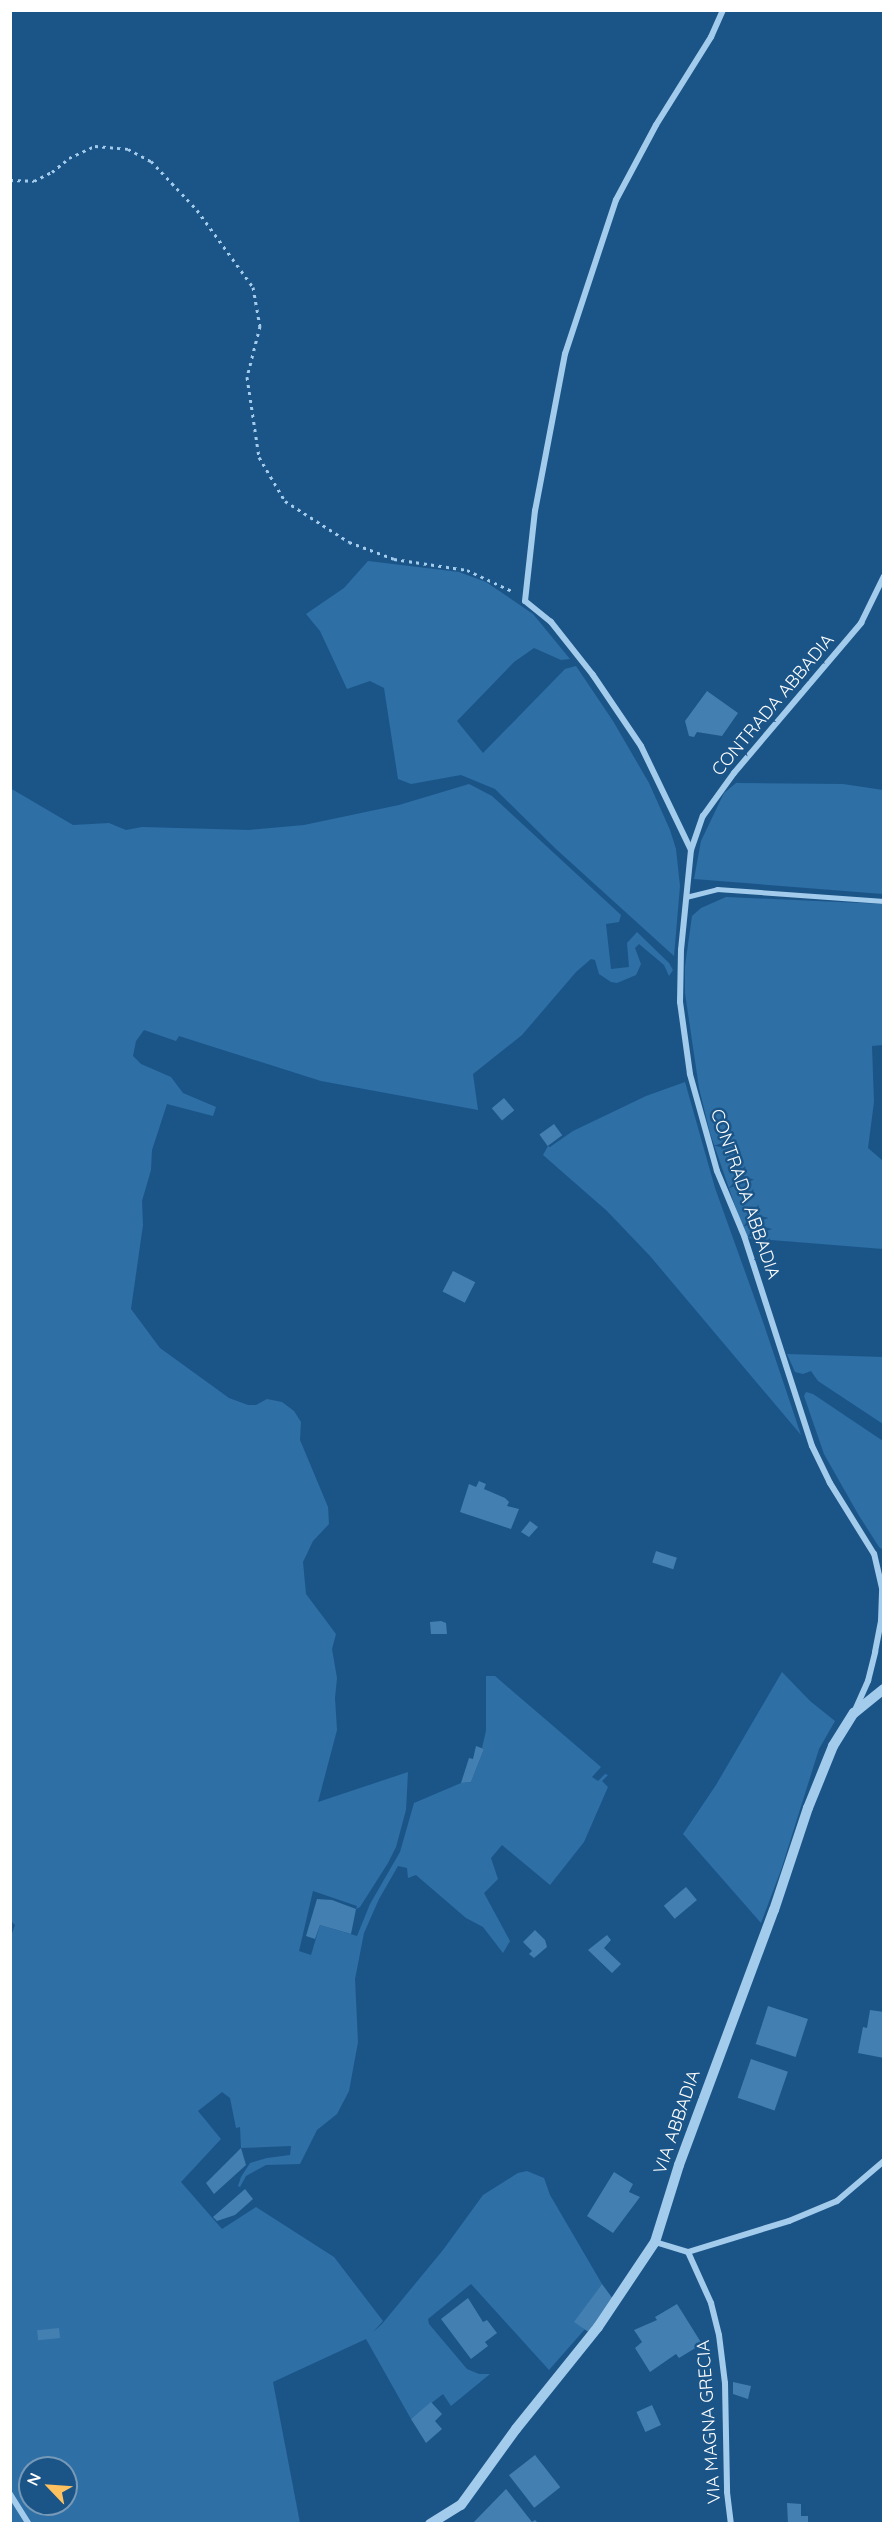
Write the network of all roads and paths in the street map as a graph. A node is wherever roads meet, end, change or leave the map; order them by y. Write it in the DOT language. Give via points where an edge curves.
graph roads {
  1 [pos="723,10"];
  2 [pos="10,180"];
  3 [pos="884,576"];
  4 [pos="525,601"];
  5 [pos="691,850"];
  6 [pos="686,897"];
  7 [pos="884,901"];
  8 [pos="884,1689"];
  9 [pos="854,1713"];
  10 [pos="884,2161"];
  11 [pos="655,2242"];
  12 [pos="688,2252"];
  13 [pos="10,2494"];
  14 [pos="29,2523"];
  15 [pos="430,2523"];
  16 [pos="731,2523"];
  1 -- 4 [label="street" via="711,37 656,125 612,211 565,354 535,511"];
  2 -- 4 [label="path" via="33,181 96,146 128,149 151,161 197,210 253,288 260,326 247,377 259,458 285,501 349,542 394,559 467,570 513,591"];
  3 -- 5 [label="street, CONTRADA ABBADIA" via="861,623 734,772 703,816"];
  4 -- 5 [label="street" via="551,622 641,746"];
  5 -- 6 [label="street, CONTRADA ABBADIA"];
  6 -- 7 [label="lane" via="717,889"];
  6 -- 9 [label="street, CONTRADA ABBADIA" via="680,1002 690,1074 711,1149 745,1238 812,1446 874,1554 882,1588 875,1652"];
  8 -- 9 [label="street, VIA ABBADIA"];
  9 -- 11 [label="street, VIA ABBADIA" via="834,1746 807,1808"];
  10 -- 12 [label="street" via="837,2201 789,2221"];
  11 -- 12 [label="street"];
  11 -- 15 [label="street, VIA ABBADIA" via="598,2327 461,2505"];
  12 -- 16 [label="street, VIA MAGNA GRECIA" via="711,2303 719,2335"];
  13 -- 14 [label="street"];
}
